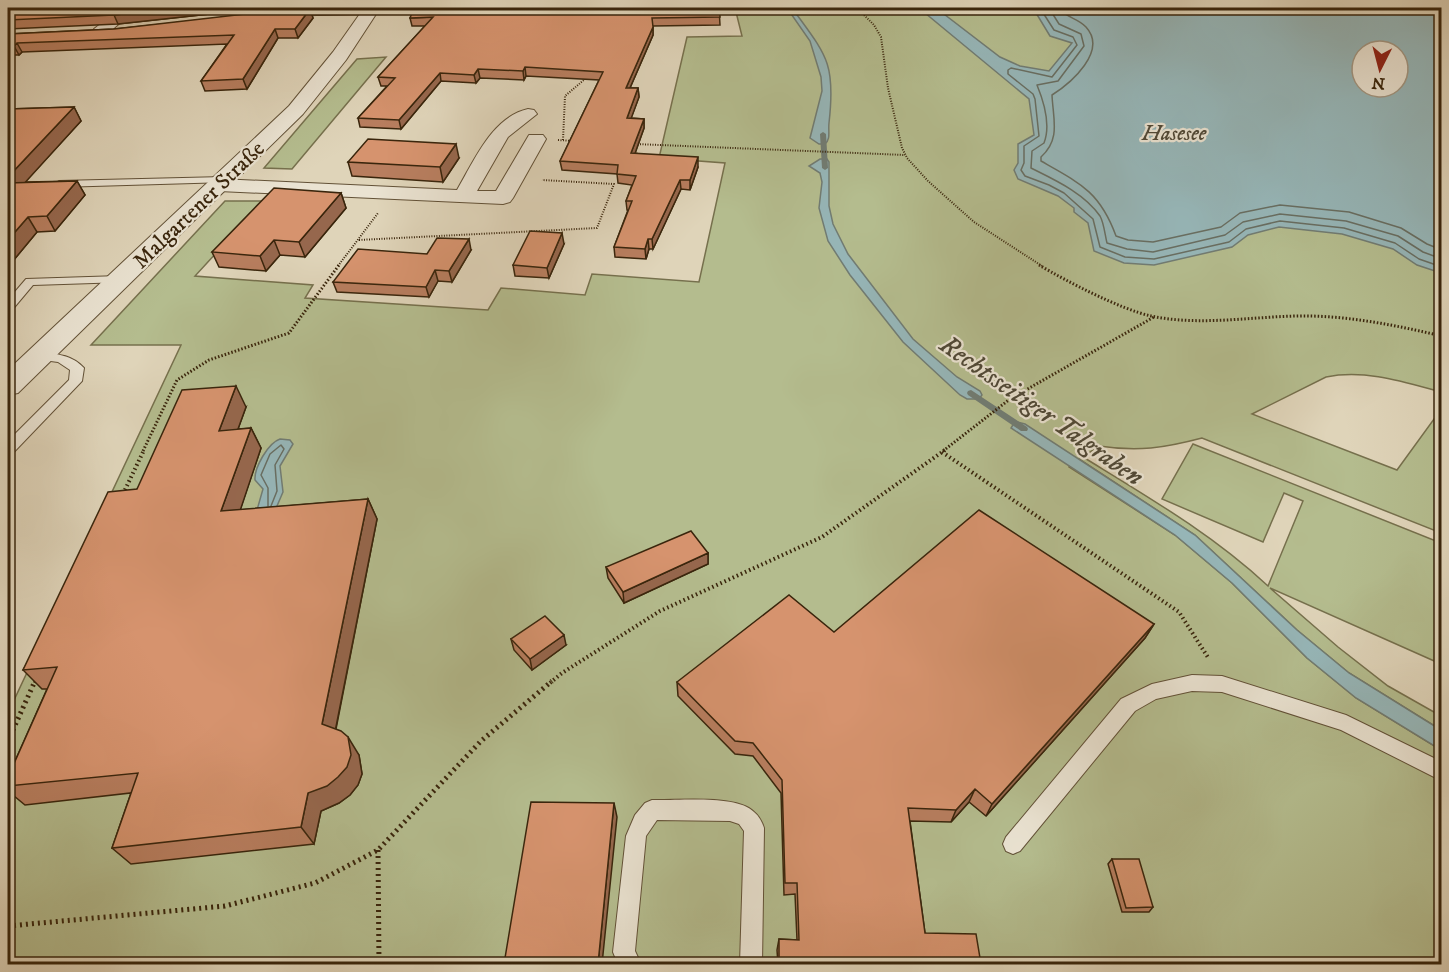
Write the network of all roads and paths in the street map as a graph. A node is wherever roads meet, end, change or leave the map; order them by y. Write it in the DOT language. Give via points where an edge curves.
graph roads {
  1 [pos="130,8"];
  2 [pos="479,8"];
  3 [pos="857,8"];
  4 [pos="371,9"];
  5 [pos="276,10"];
  6 [pos="252,15"];
  7 [pos="129,30"];
  8 [pos="100,32"];
  9 [pos="82,33"];
  10 [pos="586,67"];
  11 [pos="528,114"];
  12 [pos="536,139"];
  13 [pos="563,140"];
  14 [pos="584,141"];
  15 [pos="627,144"];
  16 [pos="904,155"];
  17 [pos="222,182"];
  18 [pos="47,184"];
  19 [pos="393,193"];
  20 [pos="463,196"];
  21 [pos="120,280"];
  22 [pos="8,307"];
  23 [pos="1154,317"];
  24 [pos="1442,336"];
  25 [pos="41,356"];
  26 [pos="8,386"];
  27 [pos="1010,399"];
  28 [pos="8,449"];
  29 [pos="942,452"];
  30 [pos="118,504"];
  31 [pos="37,679"];
  32 [pos="1222,684"];
  33 [pos="8,741"];
  34 [pos="1442,772"];
  35 [pos="1013,844"];
  36 [pos="378,850"];
  37 [pos="8,926"];
  38 [pos="379,964"];
  39 [pos="630,964"];
  40 [pos="751,964"];
  1 -- 8 [label="street"];
  2 -- 4 [label="street"];
  3 -- 16 [label="path" via="873,22 885,43 886,76"];
  4 -- 5 [label="street"];
  4 -- 17 [label="street, Malgartener Straße" via="296,110"];
  5 -- 6 [label="street"];
  7 -- 8 [label="street"];
  8 -- 9 [label="street"];
  10 -- 13 [label="path" via="585,79 565,96"];
  11 -- 20 [label="street" via="501,133"];
  12 -- 13 [label="path"];
  12 -- 20 [label="street" via="503,198"];
  13 -- 14 [label="path"];
  15 -- 16 [label="path"];
  16 -- 23 [label="path" via="943,197 1001,243 1077,286"];
  17 -- 18 [label="lane"];
  17 -- 19 [label="street"];
  17 -- 21 [label="street, Malgartener Straße"];
  19 -- 20 [label="street"];
  19 -- 30 [label="path" via="289,333 209,360 177,380"];
  21 -- 22 [label="lane" via="30,282"];
  21 -- 25 [label="street, Malgartener Straße"];
  23 -- 24 [label="path" via="1216,321 1294,315 1340,318"];
  23 -- 27 [label="path"];
  25 -- 26 [label="street, Malgartener Straße"];
  25 -- 28 [label="lane" via="61,358 77,368 75,381"];
  27 -- 29 [label="path"];
  29 -- 32 [label="path" via="1179,612"];
  29 -- 36 [label="path" via="822,537 660,611 562,673 480,741"];
  31 -- 33 [label="path"];
  32 -- 34 [label="lane" via="1346,723"];
  32 -- 35 [label="lane" via="1192,683 1152,692 1128,705"];
  36 -- 37 [label="path" via="315,883 225,906"];
  36 -- 38 [label="path"];
  39 -- 40 [label="lane" via="624,952 636,836 652,810 730,811 746,817 754,828"];
}
